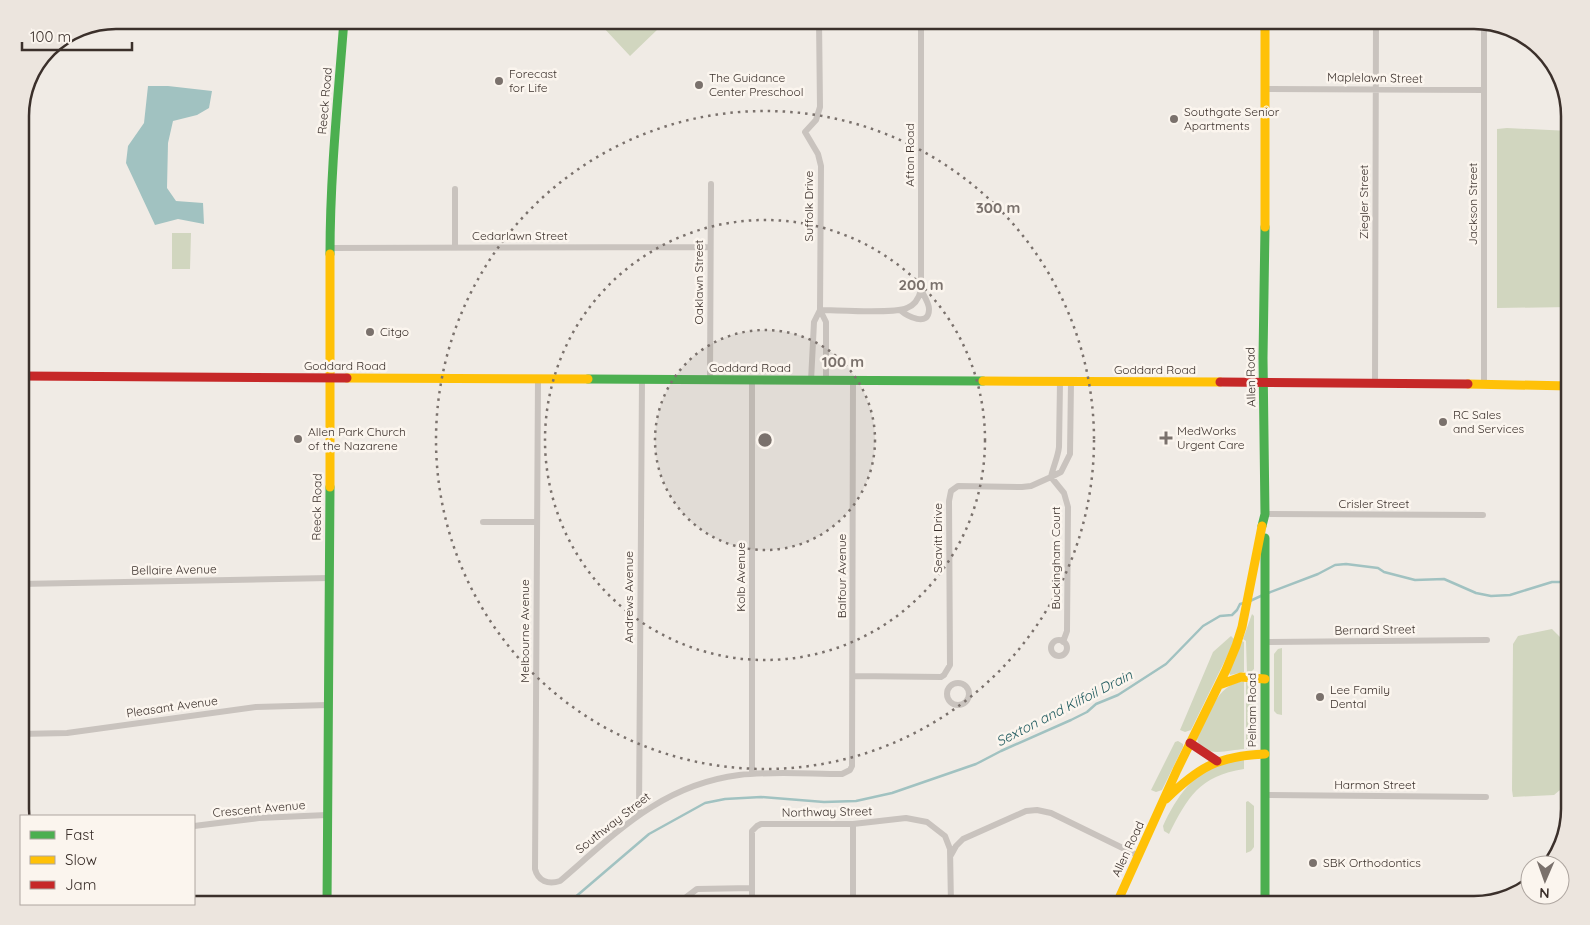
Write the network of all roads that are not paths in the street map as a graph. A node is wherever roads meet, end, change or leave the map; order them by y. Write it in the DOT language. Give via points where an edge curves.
graph roads {
  1 [pos="343,29"];
  2 [pos="820,29"];
  3 [pos="921,29"];
  4 [pos="1265,29"];
  5 [pos="1376,29"];
  6 [pos="1484,29"];
  7 [pos="1265,89"];
  8 [pos="1376,89"];
  9 [pos="1484,90"];
  10 [pos="711,184"];
  11 [pos="455,188"];
  12 [pos="455,247"];
  13 [pos="710,247"];
  14 [pos="330,248"];
  15 [pos="921,290"];
  16 [pos="820,310"];
  17 [pos="900,310"];
  18 [pos="29,376"];
  19 [pos="331,378"];
  20 [pos="538,379"];
  21 [pos="642,380"];
  22 [pos="710,380"];
  23 [pos="752,380"];
  24 [pos="811,381"];
  25 [pos="826,381"];
  26 [pos="853,381"];
  27 [pos="1060,382"];
  28 [pos="1072,382"];
  29 [pos="1264,383"];
  30 [pos="1375,384"];
  31 [pos="1484,384"];
  32 [pos="1561,386"];
  33 [pos="1051,477"];
  34 [pos="1265,514"];
  35 [pos="1483,515"];
  36 [pos="483,522"];
  37 [pos="537,522"];
  38 [pos="329,578"];
  39 [pos="29,584"];
  40 [pos="1487,640"];
  41 [pos="1063,642"];
  42 [pos="1264,642"];
  43 [pos="944,675"];
  44 [pos="853,676"];
  45 [pos="1265,679"];
  46 [pos="951,685"];
  47 [pos="1219,685"];
  48 [pos="328,705"];
  49 [pos="29,734"];
  50 [pos="1190,743"];
  51 [pos="1265,754"];
  52 [pos="1217,761"];
  53 [pos="850,770"];
  54 [pos="752,774"];
  55 [pos="1265,796"];
  56 [pos="1486,797"];
  57 [pos="1162,803"];
  58 [pos="639,814"];
  59 [pos="327,815"];
  60 [pos="853,824"];
  61 [pos="195,826"];
  62 [pos="951,856"];
  63 [pos="1139,856"];
  64 [pos="542,880"];
  65 [pos="752,888"];
  66 [pos="327,896"];
  67 [pos="688,896"];
  68 [pos="752,896"];
  69 [pos="853,896"];
  70 [pos="951,896"];
  71 [pos="1120,896"];
  72 [pos="1264,896"];
  1 -- 14 [label="main road, Reeck Road" via="332,170"];
  2 -- 16 [label="street, Suffolk Drive" via="820,107 816,120 805,132 821,166"];
  3 -- 15 [label="street, Afton Road"];
  4 -- 7 [label="main road, Allen Road"];
  5 -- 8 [label="street, Ziegler Street"];
  6 -- 9 [label="street, Jackson Street"];
  7 -- 8 [label="street, Maplelawn Street"];
  7 -- 29 [label="main road, Allen Road"];
  8 -- 9 [label="street, Maplelawn Street"];
  8 -- 30 [label="street, Ziegler Street"];
  9 -- 31 [label="street, Jackson Street"];
  10 -- 13 [label="street, Oaklawn Street"];
  11 -- 12 [label="street"];
  12 -- 13 [label="street, Cedarlawn Street"];
  12 -- 14 [label="street, Cedarlawn Street"];
  13 -- 22 [label="street, Oaklawn Street"];
  14 -- 19 [label="main road, Reeck Road"];
  15 -- 17 [label="street, Afton Road" via="914,304"];
  15 -- 17 [label="street, Afton Road" via="929,308 928,315 923,319 909,317"];
  16 -- 17 [label="street"];
  16 -- 24 [label="street, Suffolk Drive" via="814,322"];
  16 -- 25 [label="street, Suffolk Drive" via="826,322"];
  18 -- 19 [label="main road, Goddard Road"];
  19 -- 20 [label="main road, Goddard Road"];
  19 -- 38 [label="main road, Reeck Road"];
  20 -- 21 [label="main road, Goddard Road"];
  20 -- 37 [label="street, Melbourne Avenue"];
  21 -- 22 [label="main road, Goddard Road"];
  21 -- 58 [label="street, Andrews Avenue"];
  22 -- 23 [label="main road, Goddard Road"];
  23 -- 24 [label="main road, Goddard Road"];
  23 -- 54 [label="street, Kolb Avenue"];
  24 -- 25 [label="main road, Goddard Road"];
  25 -- 26 [label="main road, Goddard Road"];
  26 -- 27 [label="main road, Goddard Road"];
  26 -- 44 [label="street, Balfour Avenue"];
  27 -- 28 [label="main road, Goddard Road"];
  27 -- 33 [label="street" via="1059,447"];
  28 -- 29 [label="main road, Goddard Road"];
  28 -- 33 [label="street" via="1070,454 1061,472"];
  29 -- 30 [label="main road, Goddard Road"];
  29 -- 34 [label="main road, Allen Road"];
  30 -- 31 [label="main road, Goddard Road"];
  31 -- 32 [label="main road, Goddard Road"];
  33 -- 41 [label="street, Buckingham Court" via="1064,493 1068,507 1067,631"];
  33 -- 43 [label="street, Seavitt Drive" via="1031,486 962,486 951,490 950,665"];
  34 -- 35 [label="street, Crisler Street"];
  34 -- 42 [label="main road, Pelham Road"];
  34 -- 47 [label="main road, Allen Road" via="1236,646"];
  36 -- 37 [label="street"];
  37 -- 64 [label="street, Melbourne Avenue" via="535,868"];
  38 -- 39 [label="street, Bellaire Avenue"];
  38 -- 48 [label="main road, Reeck Road"];
  40 -- 42 [label="street, Bernard Street"];
  42 -- 45 [label="main road, Pelham Road"];
  43 -- 44 [label="street"];
  43 -- 46 [label="street"];
  44 -- 53 [label="street, Balfour Avenue" via="853,762"];
  45 -- 47 [label="main road" via="1241,676"];
  45 -- 51 [label="main road, Pelham Road"];
  47 -- 50 [label="main road, Allen Road"];
  48 -- 49 [label="street, Pleasant Avenue" via="256,707 67,733"];
  48 -- 59 [label="main road, Reeck Road"];
  50 -- 52 [label="main road"];
  50 -- 57 [label="main road, Allen Road"];
  51 -- 52 [label="main road, Allen Road" via="1244,754"];
  51 -- 55 [label="main road, Pelham Road"];
  52 -- 57 [label="main road, Allen Road" via="1202,767"];
  53 -- 54 [label="street, Southway Street" via="842,774"];
  54 -- 58 [label="street, Southway Street" via="724,777 694,786"];
  55 -- 56 [label="street, Harmon Street"];
  55 -- 72 [label="main road, Pelham Road"];
  57 -- 63 [label="main road, Allen Road"];
  58 -- 64 [label="street, Southway Street" via="560,881 549,883"];
  59 -- 61 [label="street, Crescent Avenue" via="259,818"];
  59 -- 66 [label="main road, Reeck Road"];
  60 -- 62 [label="street, Northway Street" via="906,818 922,820 945,836"];
  60 -- 65 [label="street, Northway Street" via="761,824 755,827 752,831"];
  60 -- 69 [label="street"];
  62 -- 63 [label="street" via="963,839 1026,811 1037,810 1051,812"];
  62 -- 70 [label="street, Northway Street"];
  63 -- 71 [label="main road, Allen Road"];
  65 -- 67 [label="street" via="698,888"];
  65 -- 68 [label="street"];
}
